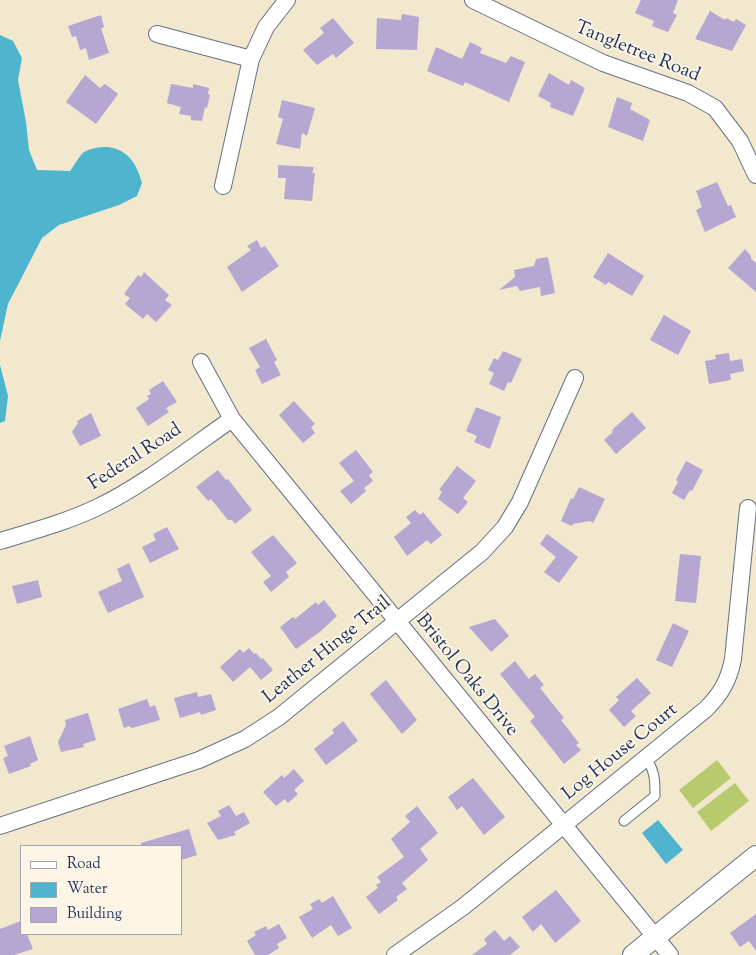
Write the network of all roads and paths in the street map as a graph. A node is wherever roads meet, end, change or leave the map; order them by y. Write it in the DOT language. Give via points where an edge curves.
graph roads {
  1 [pos="287,0"];
  2 [pos="473,0"];
  3 [pos="157,34"];
  4 [pos="250,59"];
  5 [pos="756,175"];
  6 [pos="223,186"];
  7 [pos="201,362"];
  8 [pos="575,378"];
  9 [pos="232,419"];
  10 [pos="748,508"];
  11 [pos="0,542"];
  12 [pos="396,622"];
  13 [pos="646,759"];
  14 [pos="624,821"];
  15 [pos="0,826"];
  16 [pos="564,826"];
  17 [pos="756,856"];
  18 [pos="655,938"];
  19 [pos="395,955"];
  20 [pos="633,955"];
  21 [pos="670,955"];
  1 -- 4 [label="street" via="266,26"];
  2 -- 5 [label="street, Tangletree Road" via="603,63 688,94 715,108 740,141"];
  3 -- 4 [label="street"];
  4 -- 6 [label="street"];
  7 -- 9 [label="street, Bristol Oaks Drive"];
  8 -- 12 [label="street, Leather Hinge Trail" via="520,502 505,527 482,552"];
  9 -- 11 [label="street, Federal Road" via="132,488 98,507"];
  9 -- 12 [label="street, Bristol Oaks Drive"];
  10 -- 13 [label="street, Log House Court" via="730,673 724,688 706,709"];
  12 -- 15 [label="street, Leather Hinge Trail" via="279,717 245,739 199,760"];
  12 -- 16 [label="street, Bristol Oaks Drive"];
  13 -- 14 [label="lane" via="653,768 654,796"];
  13 -- 16 [label="street, Log House Court"];
  16 -- 18 [label="street, Bristol Oaks Drive"];
  16 -- 19 [label="street, Log House Court" via="463,908"];
  17 -- 18 [label="street"];
  18 -- 20 [label="street"];
  18 -- 21 [label="street, Bristol Oaks Drive"];
}
